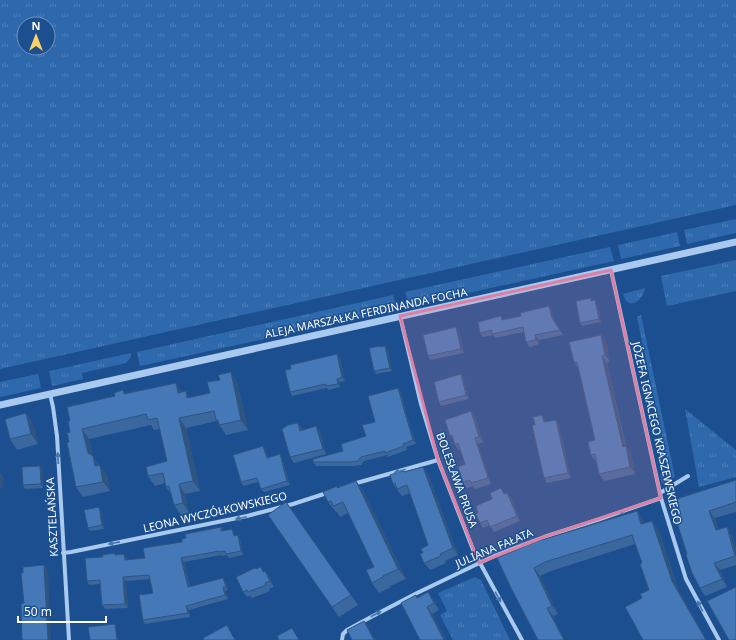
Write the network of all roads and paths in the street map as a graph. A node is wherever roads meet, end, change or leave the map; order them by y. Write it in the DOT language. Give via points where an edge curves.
graph roads {
  1 [pos="736,242"];
  2 [pos="610,270"];
  3 [pos="400,316"];
  4 [pos="50,394"];
  5 [pos="0,405"];
  6 [pos="438,460"];
  7 [pos="688,476"];
  8 [pos="351,485"];
  9 [pos="336,490"];
  10 [pos="660,493"];
  11 [pos="661,498"];
  12 [pos="63,553"];
  13 [pos="479,563"];
  14 [pos="69,640"];
  15 [pos="342,640"];
  16 [pos="522,640"];
  17 [pos="719,640"];
  1 -- 2 [label="street, ALEJA MARSZAŁKA FERDINANDA FOCHA"];
  2 -- 3 [label="street, ALEJA MARSZAŁKA FERDINANDA FOCHA"];
  2 -- 10 [label="street, JÓZEFA IGNACEGO KRASZEWSKIEGO"];
  3 -- 4 [label="street, ALEJA MARSZAŁKA FERDINANDA FOCHA"];
  3 -- 6 [label="street, BOLESŁAWA PRUSA" via="421,404"];
  4 -- 5 [label="street, ALEJA MARSZAŁKA FERDINANDA FOCHA"];
  12 -- 4 [label="street, KASZTELAŃSKA, one-way" via="56,436"];
  6 -- 8 [label="street, one-way"];
  6 -- 13 [label="street, BOLESŁAWA PRUSA"];
  7 -- 10 [label="street"];
  9 -- 12 [label="street, LEONA WYCZÓŁKOWSKIEGO, one-way" via="247,516"];
  10 -- 11 [label="street, JÓZEFA IGNACEGO KRASZEWSKIEGO"];
  11 -- 13 [label="street, JULIANA FAŁATA, one-way" via="544,537"];
  17 -- 11 [label="street, JÓZEFA IGNACEGO KRASZEWSKIEGO, one-way" via="686,579"];
  12 -- 14 [label="street, KASZTELAŃSKA"];
  15 -- 13 [label="street, JULIANA FAŁATA, one-way" via="347,630"];
  13 -- 16 [label="street, BOLESŁAWA PRUSA, one-way"];
}
